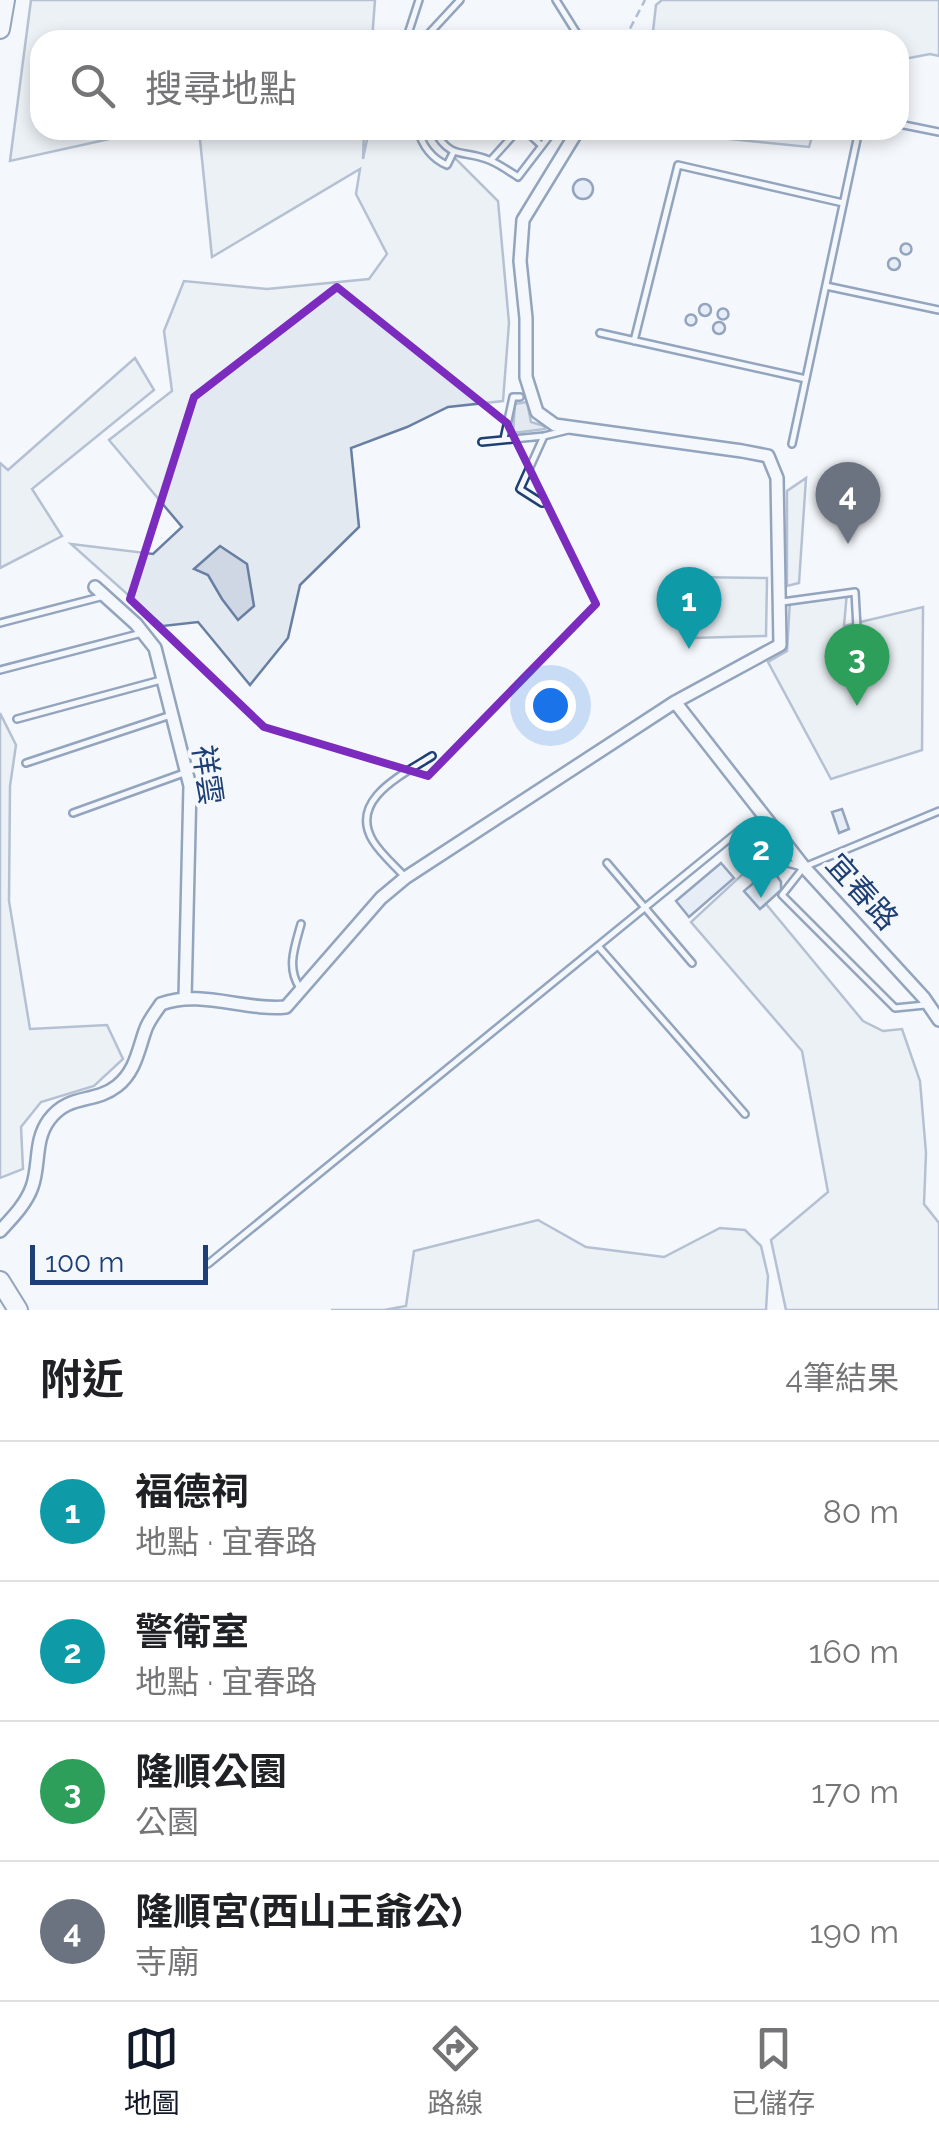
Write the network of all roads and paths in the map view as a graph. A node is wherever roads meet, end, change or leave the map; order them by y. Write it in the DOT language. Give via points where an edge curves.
graph roads {
  1 [pos="5,0"];
  2 [pos="418,0"];
  3 [pos="460,0"];
  4 [pos="556,0"];
  5 [pos="645,0"];
  6 [pos="0,29"];
  7 [pos="409,30"];
  8 [pos="432,30"];
  9 [pos="575,30"];
  10 [pos="629,30"];
  11 [pos="909,126"];
  12 [pos="939,132"];
  13 [pos="421,140"];
  14 [pos="440,140"];
  15 [pos="511,140"];
  16 [pos="534,140"];
  17 [pos="546,140"];
  18 [pos="572,140"];
  19 [pos="857,140"];
  20 [pos="542,146"];
  21 [pos="452,153"];
  22 [pos="490,160"];
  23 [pos="843,203"];
  24 [pos="826,286"];
  25 [pos="939,310"];
  26 [pos="600,333"];
  27 [pos="634,341"];
  28 [pos="806,379"];
  29 [pos="520,396"];
  30 [pos="576,428"];
  31 [pos="544,436"];
  32 [pos="504,440"];
  33 [pos="482,442"];
  34 [pos="792,444"];
  35 [pos="542,503"];
  36 [pos="100,591"];
  37 [pos="780,602"];
  38 [pos="0,623"];
  39 [pos="856,628"];
  40 [pos="143,632"];
  41 [pos="0,670"];
  42 [pos="161,680"];
  43 [pos="675,702"];
  44 [pos="171,715"];
  45 [pos="17,719"];
  46 [pos="432,756"];
  47 [pos="26,763"];
  48 [pos="186,772"];
  49 [pos="939,811"];
  50 [pos="74,813"];
  51 [pos="607,863"];
  52 [pos="804,867"];
  53 [pos="405,878"];
  54 [pos="645,908"];
  55 [pos="300,924"];
  56 [pos="598,946"];
  57 [pos="692,963"];
  58 [pos="301,990"];
  59 [pos="185,998"];
  60 [pos="929,1005"];
  61 [pos="939,1020"];
  62 [pos="745,1114"];
  63 [pos="0,1232"];
  64 [pos="208,1264"];
  65 [pos="0,1281"];
  66 [pos="18,1310"];
  1 -- 6 [label="main road"];
  2 -- 7 [label="lane"];
  3 -- 8 [label="lane"];
  4 -- 9 [label="lane"];
  5 -- 10 [label="path"];
  11 -- 12 [label="lane"];
  13 -- 21 [label="lane" via="436,160 447,164"];
  14 -- 21 [label="lane"];
  15 -- 22 [label="lane"];
  16 -- 20 [label="lane"];
  17 -- 20 [label="lane"];
  18 -- 30 [label="street" via="523,220 520,261 526,377 538,412 555,425"];
  19 -- 23 [label="lane"];
  20 -- 22 [label="lane" via="518,177"];
  21 -- 22 [label="lane"];
  23 -- 24 [label="lane"];
  23 -- 27 [label="lane" via="678,165"];
  24 -- 25 [label="lane"];
  24 -- 28 [label="lane"];
  26 -- 27 [label="lane"];
  27 -- 28 [label="lane"];
  28 -- 34 [label="lane"];
  29 -- 32 [label="lane" via="513,397"];
  30 -- 31 [label="lane"];
  30 -- 37 [label="street" via="768,456 777,478"];
  31 -- 32 [label="lane"];
  31 -- 35 [label="lane" via="520,489"];
  32 -- 33 [label="lane"];
  36 -- 38 [label="lane"];
  36 -- 40 [label="street, 祥雲"];
  37 -- 39 [label="lane" via="855,592"];
  37 -- 43 [label="street" via="780,645"];
  40 -- 41 [label="lane"];
  40 -- 42 [label="street, 祥雲" via="155,648"];
  42 -- 44 [label="street, 祥雲"];
  42 -- 45 [label="lane"];
  43 -- 52 [label="street, 宜春路"];
  43 -- 53 [label="street"];
  44 -- 47 [label="lane"];
  44 -- 48 [label="street, 祥雲"];
  46 -- 53 [label="lane" via="369,804 364,822"];
  48 -- 50 [label="lane"];
  48 -- 59 [label="street, 祥雲"];
  49 -- 52 [label="lane"];
  51 -- 54 [label="lane"];
  52 -- 54 [label="lane" via="769,858 740,830"];
  52 -- 60 [label="street, 宜春路"];
  52 -- 60 [label="lane" via="782,895 894,1008"];
  53 -- 58 [label="street"];
  54 -- 56 [label="lane"];
  54 -- 57 [label="lane"];
  55 -- 58 [label="lane" via="292,972"];
  56 -- 62 [label="lane"];
  56 -- 64 [label="lane"];
  58 -- 59 [label="street" via="286,1006 270,1008"];
  59 -- 63 [label="street" via="160,1004 139,1056 115,1088 69,1102 47,1122 32,1189"];
  60 -- 61 [label="street, 宜春路"];
  65 -- 66 [label="main road"];
}
